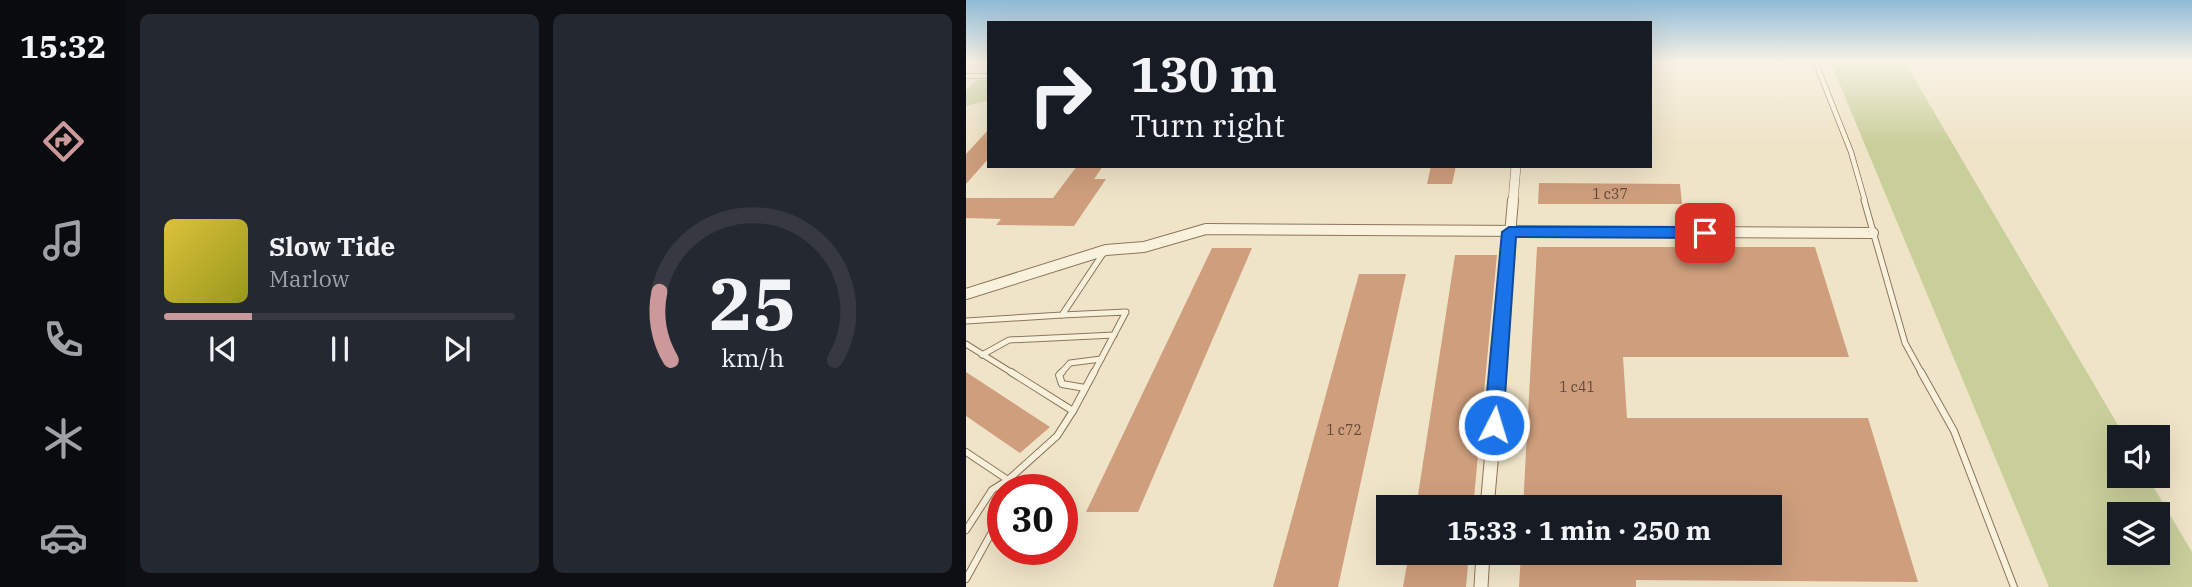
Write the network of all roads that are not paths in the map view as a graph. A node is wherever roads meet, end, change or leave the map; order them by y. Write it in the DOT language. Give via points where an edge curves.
graph roads {
  1 [pos="1826,88"];
  2 [pos="1516,168"];
  3 [pos="1509,232"];
  4 [pos="1873,233"];
  5 [pos="1106,250"];
  6 [pos="966,294"];
  7 [pos="1062,315"];
  8 [pos="966,321"];
  9 [pos="1114,335"];
  10 [pos="966,344"];
  11 [pos="982,355"];
  12 [pos="1101,359"];
  13 [pos="1085,388"];
  14 [pos="1073,411"];
  15 [pos="966,452"];
  16 [pos="998,474"];
  17 [pos="1014,474"];
  18 [pos="1488,495"];
  19 [pos="987,497"];
  20 [pos="967,527"];
  21 [pos="987,541"];
  22 [pos="1482,565"];
  23 [pos="966,579"];
  24 [pos="1480,587"];
  25 [pos="2014,587"];
  1 -- 4 [label="lane" via="1851,152"];
  2 -- 3 [label="street"];
  3 -- 4 [label="street"];
  3 -- 5 [label="street" via="1206,229 1144,247"];
  3 -- 18 [label="street"];
  4 -- 25 [label="lane" via="1905,343 1954,432"];
  5 -- 6 [label="street"];
  5 -- 7 [label="lane"];
  7 -- 8 [label="lane"];
  7 -- 9 [label="lane" via="1126,312"];
  9 -- 11 [label="lane" via="1009,340"];
  9 -- 12 [label="lane"];
  10 -- 11 [label="lane"];
  11 -- 14 [label="lane"];
  12 -- 13 [label="lane"];
  12 -- 13 [label="lane" via="1079,359 1059,375 1062,384"];
  13 -- 14 [label="lane"];
  14 -- 17 [label="lane" via="1057,436"];
  15 -- 16 [label="lane"];
  19 -- 20 [label="lane"];
  21 -- 23 [label="lane"];
  22 -- 24 [label="street"];
}
